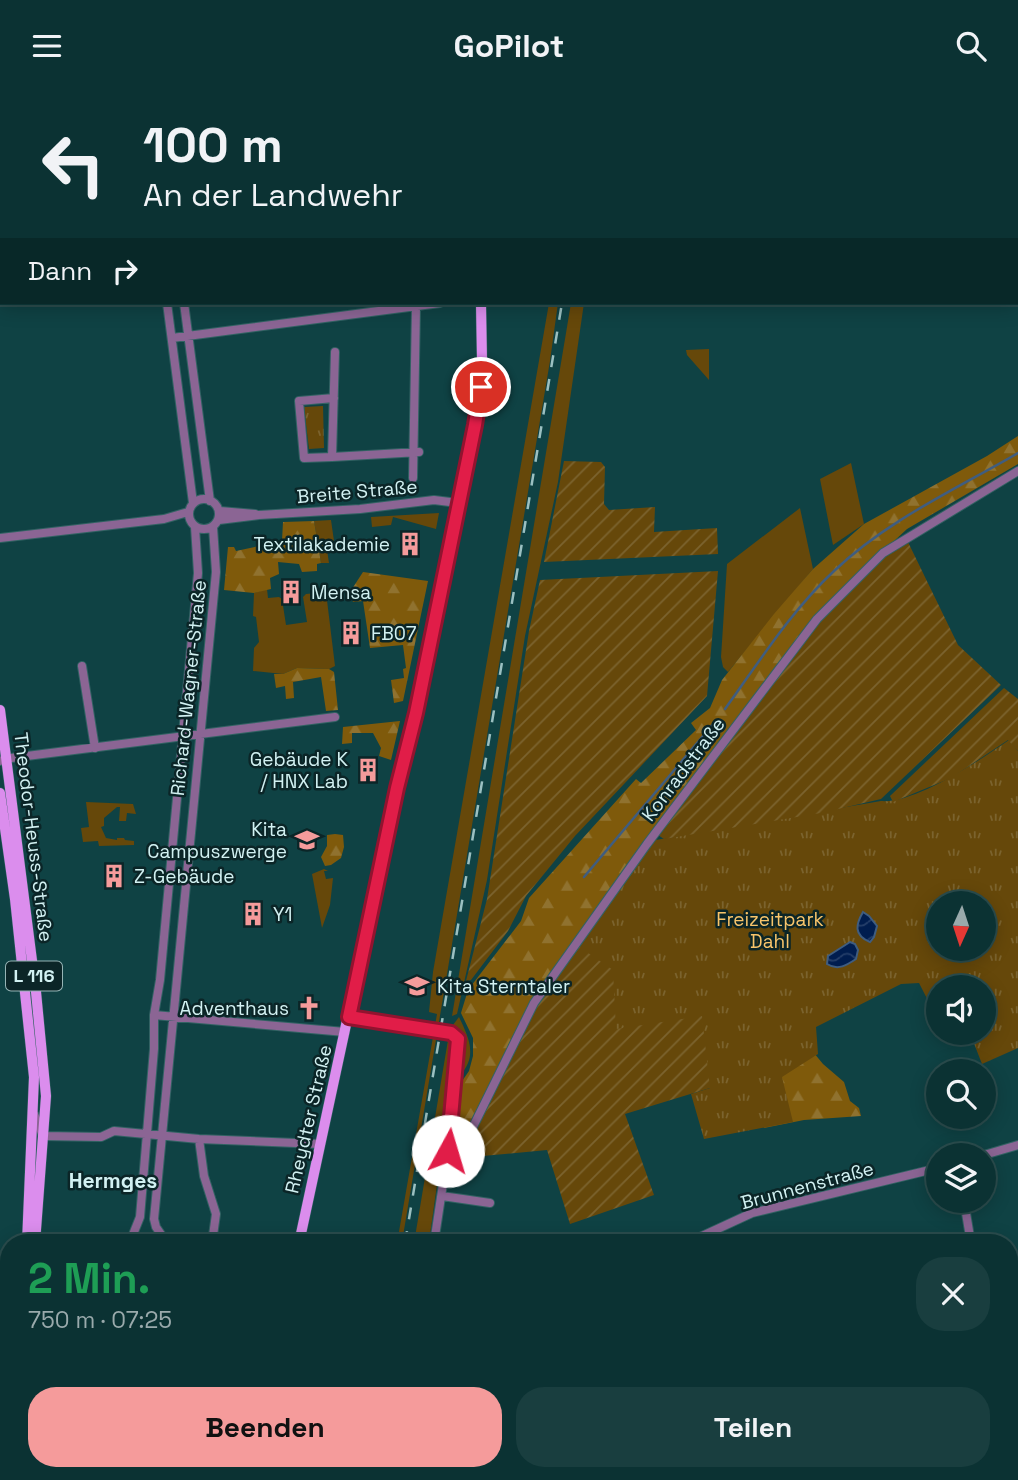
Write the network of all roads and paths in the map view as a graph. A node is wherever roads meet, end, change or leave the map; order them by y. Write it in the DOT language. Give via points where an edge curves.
graph roads {
  1 [pos="167,305"];
  2 [pos="184,305"];
  3 [pos="413,305"];
  4 [pos="481,305"];
  5 [pos="188,336"];
  6 [pos="172,338"];
  7 [pos="335,352"];
  8 [pos="334,398"];
  9 [pos="416,452"];
  10 [pos="332,457"];
  11 [pos="1018,471"];
  12 [pos="413,478"];
  13 [pos="210,501"];
  14 [pos="193,503"];
  15 [pos="458,503"];
  16 [pos="220,510"];
  17 [pos="259,515"];
  18 [pos="188,516"];
  19 [pos="216,524"];
  20 [pos="195,527"];
  21 [pos="0,538"];
  22 [pos="82,666"];
  23 [pos="0,711"];
  24 [pos="335,717"];
  25 [pos="201,734"];
  26 [pos="183,736"];
  27 [pos="95,748"];
  28 [pos="6,759"];
  29 [pos="0,793"];
  30 [pos="168,890"];
  31 [pos="184,891"];
  32 [pos="154,1015"];
  33 [pos="174,1017"];
  34 [pos="349,1017"];
  35 [pos="345,1032"];
  36 [pos="34,1114"];
  37 [pos="146,1133"];
  38 [pos="43,1136"];
  39 [pos="161,1136"];
  40 [pos="199,1139"];
  41 [pos="320,1144"];
  42 [pos="1018,1145"];
  43 [pos="448,1151"];
  44 [pos="996,1151"];
  45 [pos="926,1171"];
  46 [pos="442,1196"];
  47 [pos="491,1203"];
  48 [pos="966,1213"];
  49 [pos="27,1234"];
  50 [pos="36,1234"];
  51 [pos="133,1234"];
  52 [pos="161,1234"];
  53 [pos="213,1234"];
  54 [pos="301,1234"];
  55 [pos="436,1234"];
  56 [pos="706,1234"];
  57 [pos="970,1234"];
  1 -- 6 [label="street"];
  2 -- 5 [label="street"];
  3 -- 5 [label="street"];
  3 -- 9 [label="street"];
  4 -- 15 [label="main road, Rheydter Straße" via="481,387"];
  5 -- 6 [label="street"];
  5 -- 13 [label="street"];
  6 -- 14 [label="street"];
  7 -- 8 [label="street"];
  8 -- 10 [label="street"];
  8 -- 10 [label="street" via="299,401 304,458"];
  9 -- 10 [label="street"];
  9 -- 12 [label="street"];
  11 -- 43 [label="street, Konradstraße" via="883,553 817,619 561,964 524,1021 467,1139"];
  13 -- 14 [label="street"];
  13 -- 16 [label="street"];
  14 -- 18 [label="street"];
  15 -- 17 [label="street, Breite Straße" via="434,500"];
  15 -- 34 [label="main road, Rheydter Straße"];
  16 -- 17 [label="street, Breite Straße"];
  16 -- 19 [label="street"];
  17 -- 19 [label="street, Breite Straße"];
  18 -- 20 [label="street"];
  18 -- 21 [label="street"];
  19 -- 20 [label="street"];
  19 -- 25 [label="street, Richard-Wagner-Straße"];
  20 -- 26 [label="street, Richard-Wagner-Straße" via="198,573"];
  22 -- 27 [label="street"];
  23 -- 28 [label="main road, Theodor-Heuss-Straße / L 116"];
  24 -- 25 [label="street"];
  25 -- 26 [label="street"];
  25 -- 31 [label="street, Richard-Wagner-Straße"];
  26 -- 27 [label="street"];
  26 -- 30 [label="street, Richard-Wagner-Straße"];
  27 -- 28 [label="street"];
  28 -- 38 [label="main road, Theodor-Heuss-Straße / L 116" via="43,1058"];
  29 -- 36 [label="main road, Theodor-Heuss-Straße / L 116" via="33,1056"];
  30 -- 31 [label="street"];
  30 -- 32 [label="street, Richard-Wagner-Straße"];
  31 -- 33 [label="street, Richard-Wagner-Straße"];
  32 -- 33 [label="street"];
  32 -- 37 [label="street, Richard-Wagner-Straße"];
  33 -- 35 [label="street"];
  33 -- 39 [label="street, Richard-Wagner-Straße"];
  34 -- 35 [label="main road, Rheydter Straße"];
  34 -- 43 [label="street" via="451,1033 458,1039"];
  35 -- 41 [label="main road, Rheydter Straße"];
  36 -- 38 [label="street, Theodor-Heuss-Straße"];
  36 -- 49 [label="main road, Theodor-Heuss-Straße / L 116"];
  37 -- 38 [label="street"];
  37 -- 39 [label="street"];
  37 -- 51 [label="street, Richard-Wagner-Straße" via="140,1217"];
  38 -- 50 [label="main road, Theodor-Heuss-Straße / L 116"];
  39 -- 40 [label="street"];
  39 -- 52 [label="street, Richard-Wagner-Straße" via="154,1219"];
  40 -- 41 [label="street"];
  40 -- 53 [label="street" via="216,1214"];
  41 -- 54 [label="main road, Rheydter Straße"];
  42 -- 44 [label="street"];
  43 -- 46 [label="street"];
  45 -- 56 [label="street, Brunnenstraße" via="752,1213"];
  46 -- 47 [label="street"];
  46 -- 55 [label="street"];
  48 -- 57 [label="street"];
}
